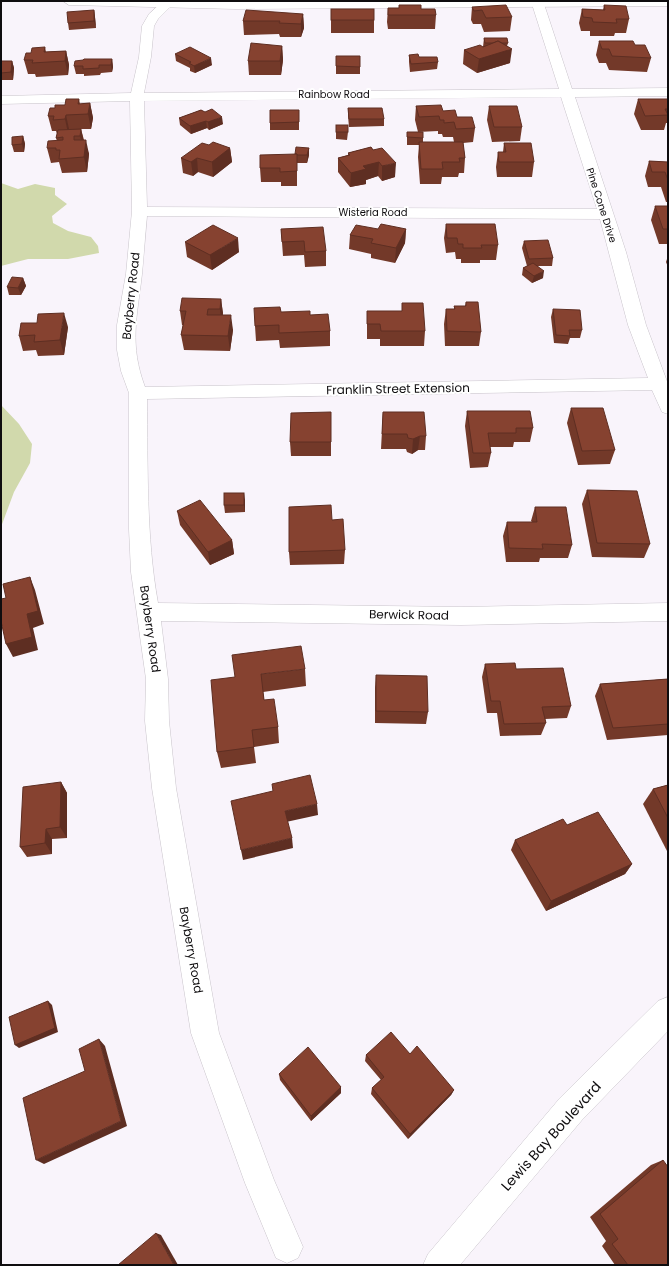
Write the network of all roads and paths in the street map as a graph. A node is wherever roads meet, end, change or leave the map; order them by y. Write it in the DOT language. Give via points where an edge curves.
graph roads {
  1 [pos="69,1"];
  2 [pos="316,2"];
  3 [pos="537,2"];
  4 [pos="668,2"];
  5 [pos="167,4"];
  6 [pos="668,92"];
  7 [pos="566,93"];
  8 [pos="137,96"];
  9 [pos="1,100"];
  10 [pos="140,211"];
  11 [pos="605,214"];
  12 [pos="658,384"];
  13 [pos="138,393"];
  14 [pos="668,408"];
  15 [pos="149,612"];
  16 [pos="668,612"];
  17 [pos="668,1011"];
  18 [pos="287,1247"];
  19 [pos="439,1265"];
  1 -- 5 [label="street"];
  2 -- 3 [label="street"];
  2 -- 5 [label="street"];
  3 -- 4 [label="street"];
  3 -- 7 [label="street, Pine Cone Drive"];
  5 -- 8 [label="street, Bayberry Road" via="153,17 148,26 145,58"];
  6 -- 7 [label="street, Rainbow Road"];
  7 -- 8 [label="street, Rainbow Road"];
  7 -- 11 [label="street, Pine Cone Drive"];
  8 -- 9 [label="street, Rainbow Road"];
  8 -- 10 [label="street, Bayberry Road"];
  10 -- 11 [label="street, Wisteria Road"];
  10 -- 13 [label="street, Bayberry Road" via="126,325 126,350"];
  11 -- 12 [label="street, Pine Cone Drive" via="637,325"];
  12 -- 13 [label="street, Franklin Street Extension"];
  12 -- 14 [label="street, Pine Cone Drive"];
  13 -- 15 [label="street, Bayberry Road" via="140,543"];
  15 -- 16 [label="street, Berwick Road" via="461,616"];
  15 -- 18 [label="street, Bayberry Road" via="157,679 157,721 164,788 205,1033"];
  17 -- 19 [label="street, Lewis Bay Boulevard" via="571,1109"];
}
